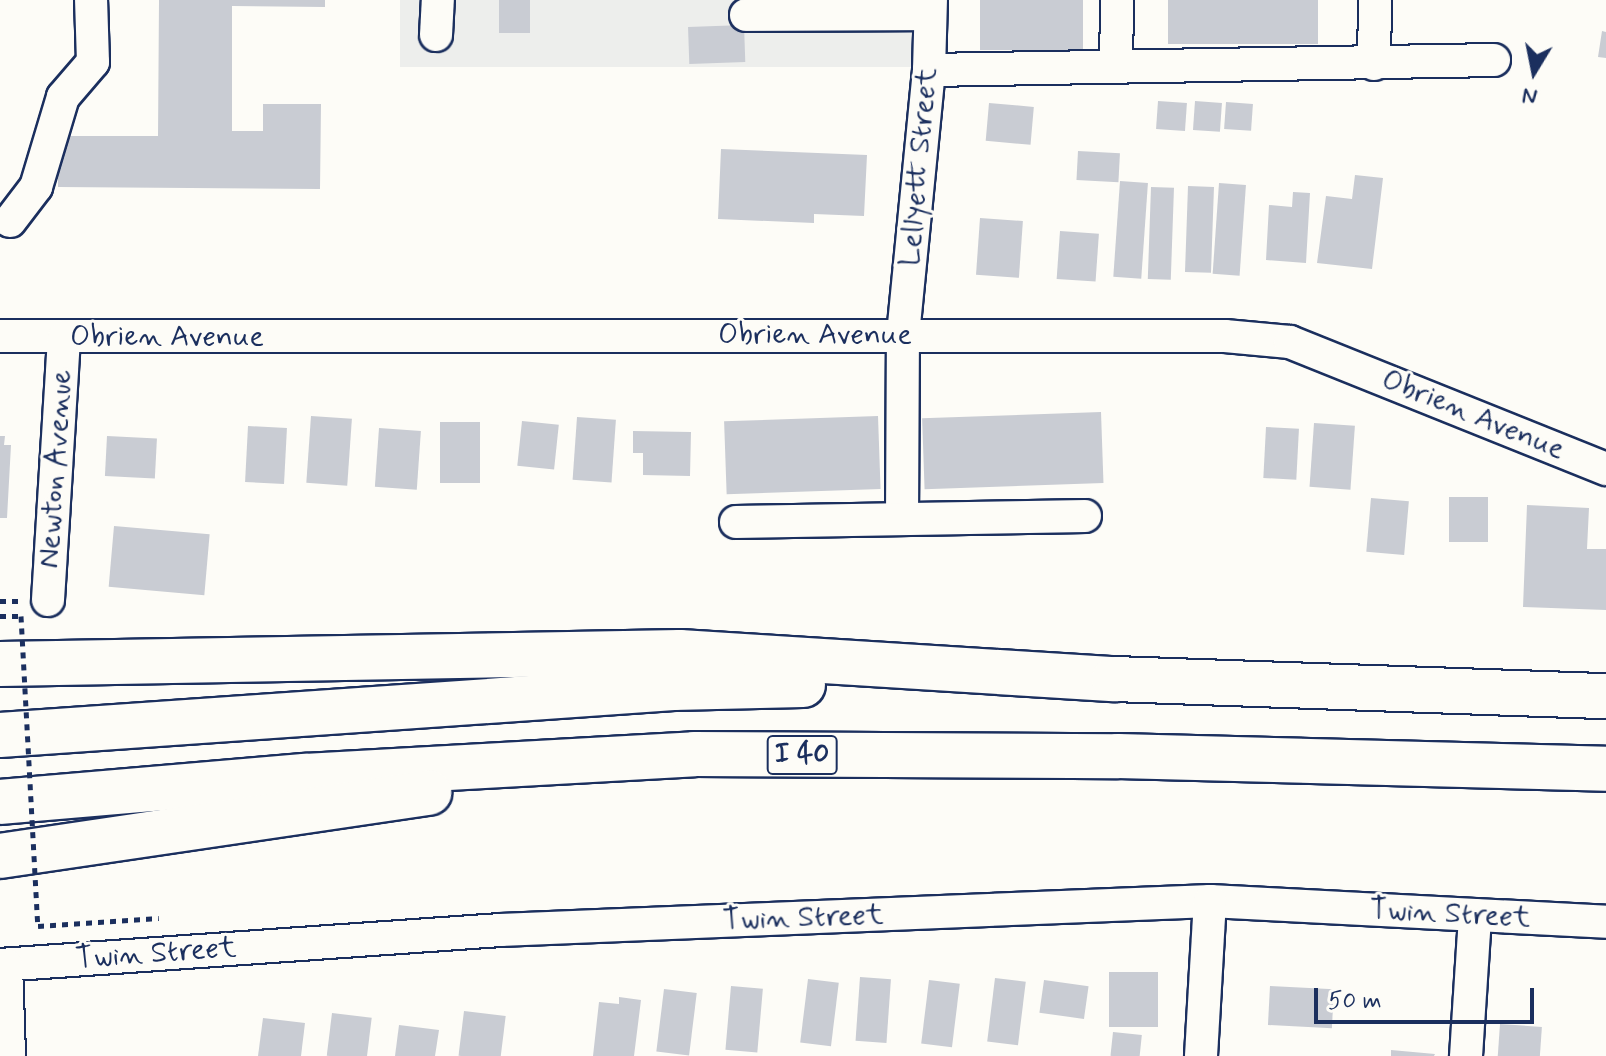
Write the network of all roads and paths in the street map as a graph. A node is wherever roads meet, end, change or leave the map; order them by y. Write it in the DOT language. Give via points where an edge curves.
graph roads {
  1 [pos="91,0"];
  2 [pos="438,0"];
  3 [pos="1117,0"];
  4 [pos="1375,0"];
  5 [pos="930,7"];
  6 [pos="746,15"];
  7 [pos="436,35"];
  8 [pos="1494,60"];
  9 [pos="1374,64"];
  10 [pos="1116,67"];
  11 [pos="929,70"];
  12 [pos="10,221"];
  13 [pos="903,335"];
  14 [pos="0,336"];
  15 [pos="64,337"];
  16 [pos="1606,469"];
  17 [pos="1085,516"];
  18 [pos="902,519"];
  19 [pos="736,522"];
  20 [pos="48,600"];
  21 [pos="0,616"];
  22 [pos="0,664"];
  23 [pos="1114,679"];
  24 [pos="1606,696"];
  25 [pos="0,735"];
  26 [pos="623,758"];
  27 [pos="1606,769"];
  28 [pos="0,802"];
  29 [pos="0,856"];
  30 [pos="1210,901"];
  31 [pos="1475,915"];
  32 [pos="159,918"];
  33 [pos="1606,922"];
  34 [pos="3,965"];
  35 [pos="9,1056"];
  36 [pos="1201,1056"];
  37 [pos="1466,1056"];
  1 -- 12 [label="street" via="93,62 63,97 36,187"];
  2 -- 7 [label="street"];
  3 -- 10 [label="street"];
  4 -- 9 [label="street"];
  5 -- 6 [label="street"];
  5 -- 11 [label="street, Lellyett Street"];
  8 -- 9 [label="street"];
  9 -- 10 [label="street"];
  10 -- 11 [label="street"];
  11 -- 13 [label="street, Lellyett Street"];
  13 -- 15 [label="street, Obrien Avenue"];
  13 -- 16 [label="street, Obrien Avenue" via="1225,336 1290,342"];
  13 -- 18 [label="street, Lellyett Street"];
  14 -- 15 [label="street, Obrien Avenue"];
  15 -- 20 [label="street, Newton Avenue"];
  17 -- 18 [label="street"];
  18 -- 19 [label="street"];
  21 -- 32 [label="path, bridge" via="21,616 38,926"];
  22 -- 23 [label="highway" via="680,652"];
  23 -- 24 [label="highway, I 40"];
  23 -- 25 [label="highway, I 40" via="673,688"];
  26 -- 27 [label="highway, I 40" via="1102,756"];
  26 -- 28 [label="highway, I 40" via="305,776"];
  26 -- 29 [label="highway" via="328,811"];
  30 -- 31 [label="street, Twin Street"];
  30 -- 34 [label="street, Twin Street" via="500,930"];
  30 -- 36 [label="street"];
  31 -- 33 [label="street, Twin Street"];
  31 -- 37 [label="street"];
  34 -- 35 [label="street"];
}
